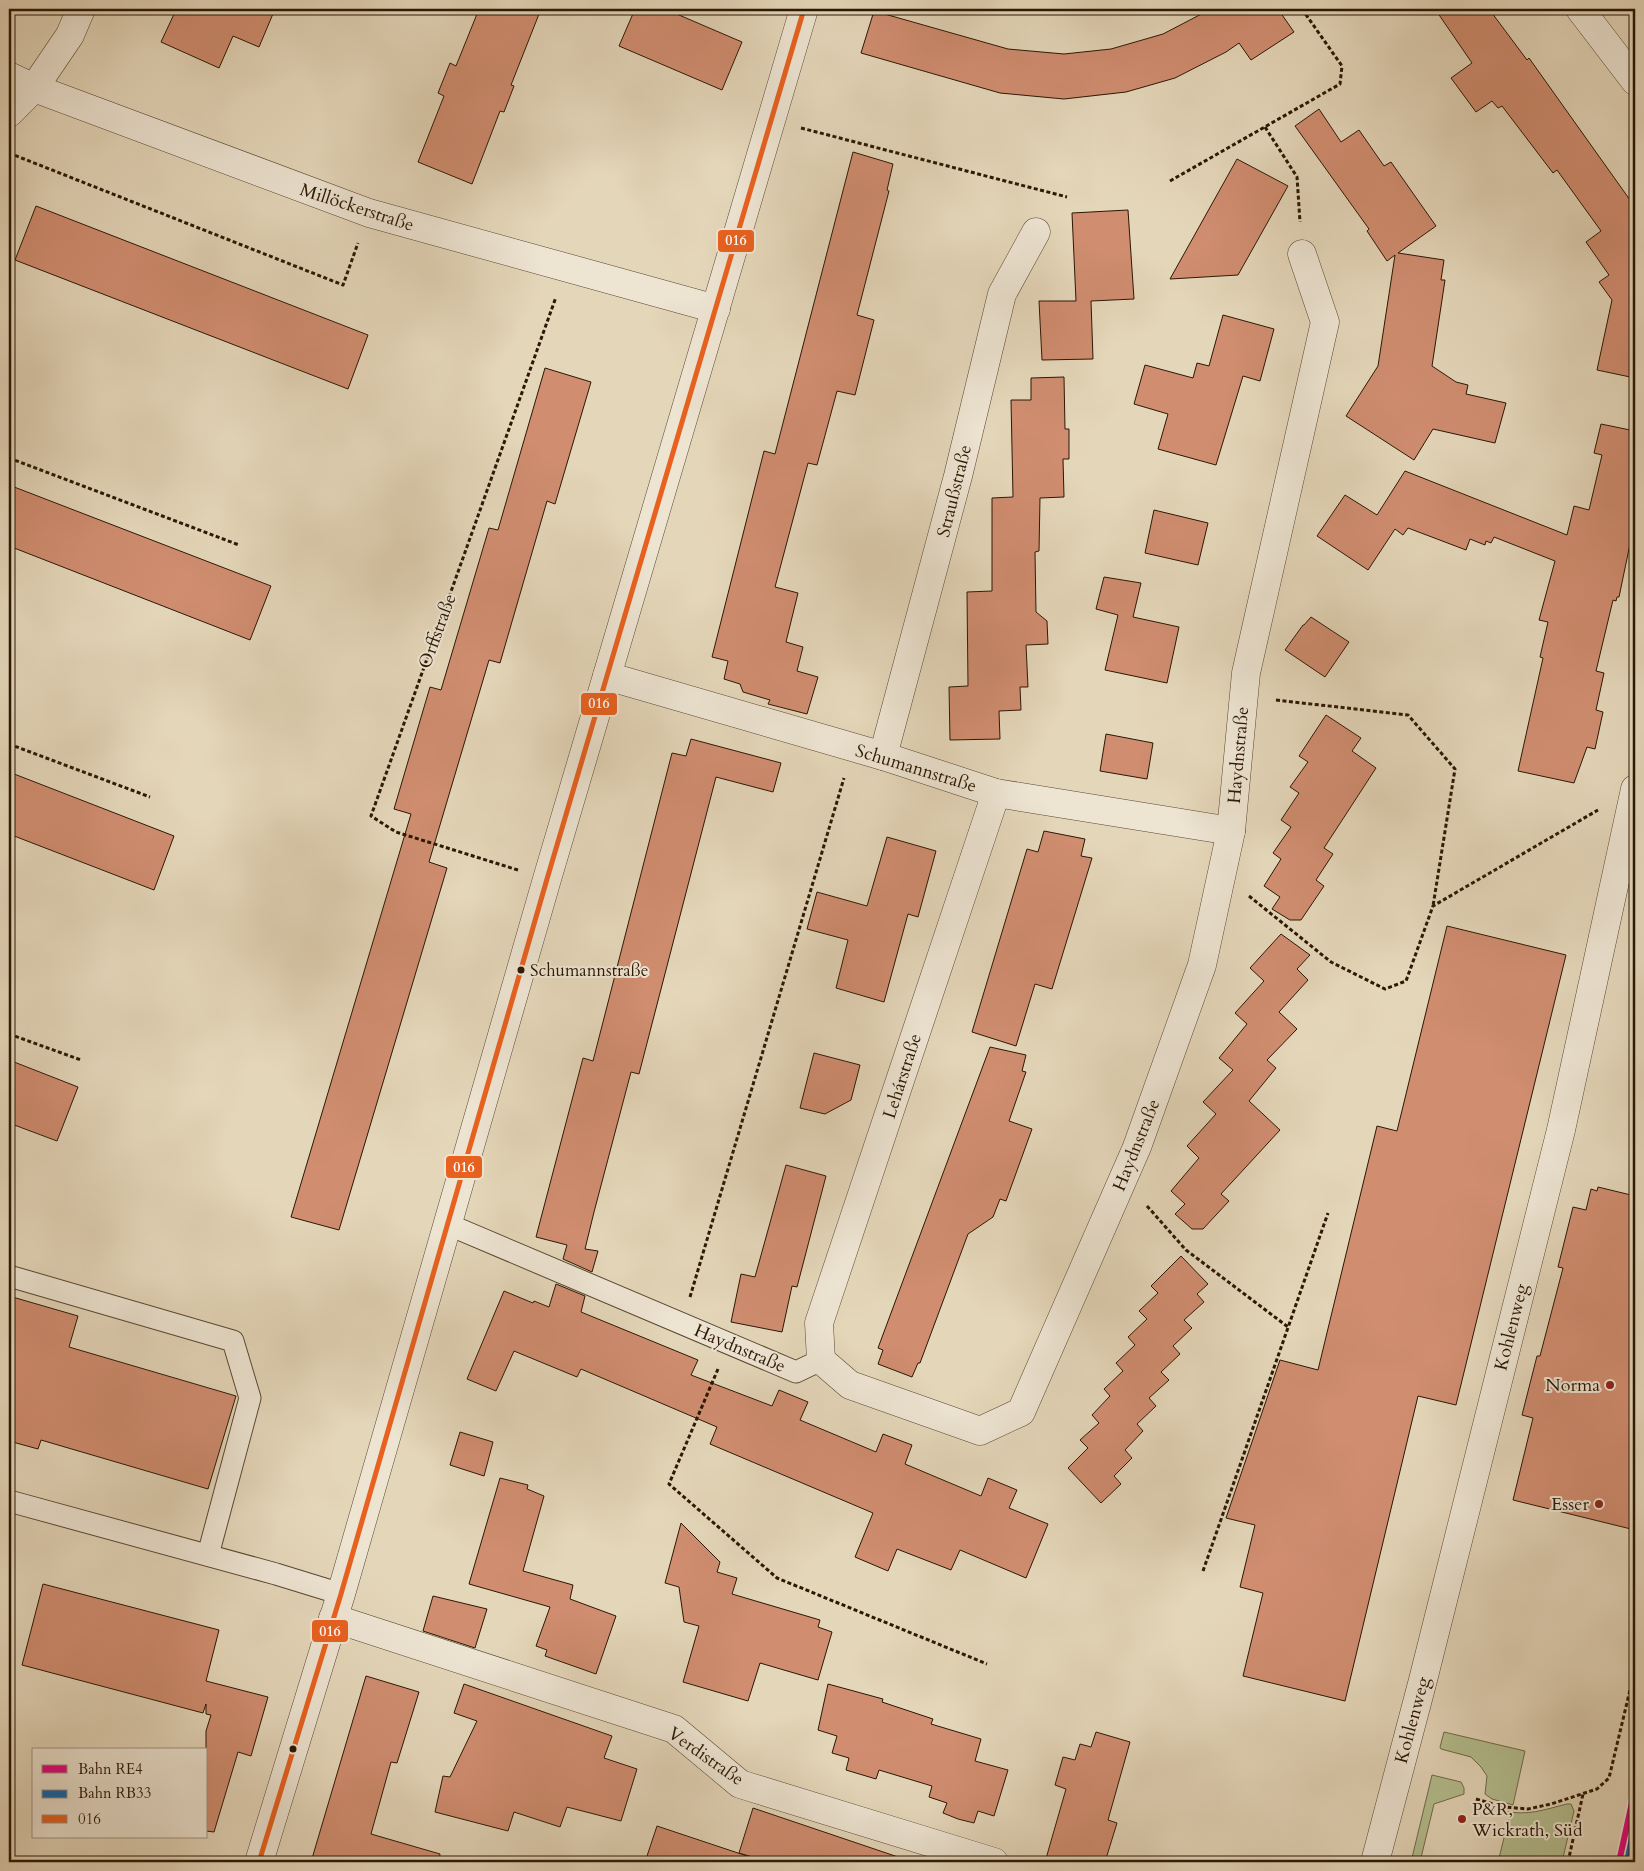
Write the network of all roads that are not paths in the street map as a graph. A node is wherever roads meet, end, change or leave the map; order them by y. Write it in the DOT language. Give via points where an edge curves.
graph roads {
  1 [pos="81,9"];
  2 [pos="804,9"];
  3 [pos="1580,9"];
  4 [pos="9,76"];
  5 [pos="1635,81"];
  6 [pos="34,88"];
  7 [pos="9,113"];
  8 [pos="1036,232"];
  9 [pos="1302,254"];
  10 [pos="716,309"];
  11 [pos="607,676"];
  12 [pos="883,756"];
  13 [pos="1635,789"];
  14 [pos="996,793"];
  15 [pos="1231,831"];
  16 [pos="447,1224"];
  17 [pos="9,1276"];
  18 [pos="821,1360"];
  19 [pos="9,1501"];
  20 [pos="208,1556"];
  21 [pos="337,1606"];
  22 [pos="258,1862"];
  23 [pos="994,1862"];
  24 [pos="1375,1862"];
  1 -- 6 [label="street" via="70,35"];
  2 -- 10 [label="street"];
  3 -- 5 [label="street"];
  4 -- 6 [label="street, Millöckerstraße"];
  6 -- 7 [label="street"];
  6 -- 10 [label="street, Millöckerstraße" via="369,213"];
  8 -- 12 [label="street, Straußstraße" via="1002,294 958,476"];
  9 -- 15 [label="street, Haydnstraße" via="1325,322 1246,673"];
  10 -- 11 [label="street"];
  11 -- 12 [label="street, Schumannstraße"];
  11 -- 16 [label="street"];
  12 -- 14 [label="street, Schumannstraße"];
  13 -- 24 [label="street, Kohlenweg" via="1561,1130"];
  14 -- 15 [label="street, Schumannstraße"];
  14 -- 18 [label="street, Lehárstraße" via="820,1323"];
  15 -- 18 [label="street, Haydnstraße" via="1202,965 1137,1147 1021,1412 980,1431 850,1385"];
  16 -- 18 [label="lane, Haydnstraße" via="796,1372"];
  16 -- 21 [label="street"];
  17 -- 20 [label="lane" via="233,1341 250,1398"];
  19 -- 20 [label="lane"];
  20 -- 21 [label="lane"];
  21 -- 22 [label="street"];
  21 -- 23 [label="street, Verdistraße" via="674,1730 740,1784"];
}
